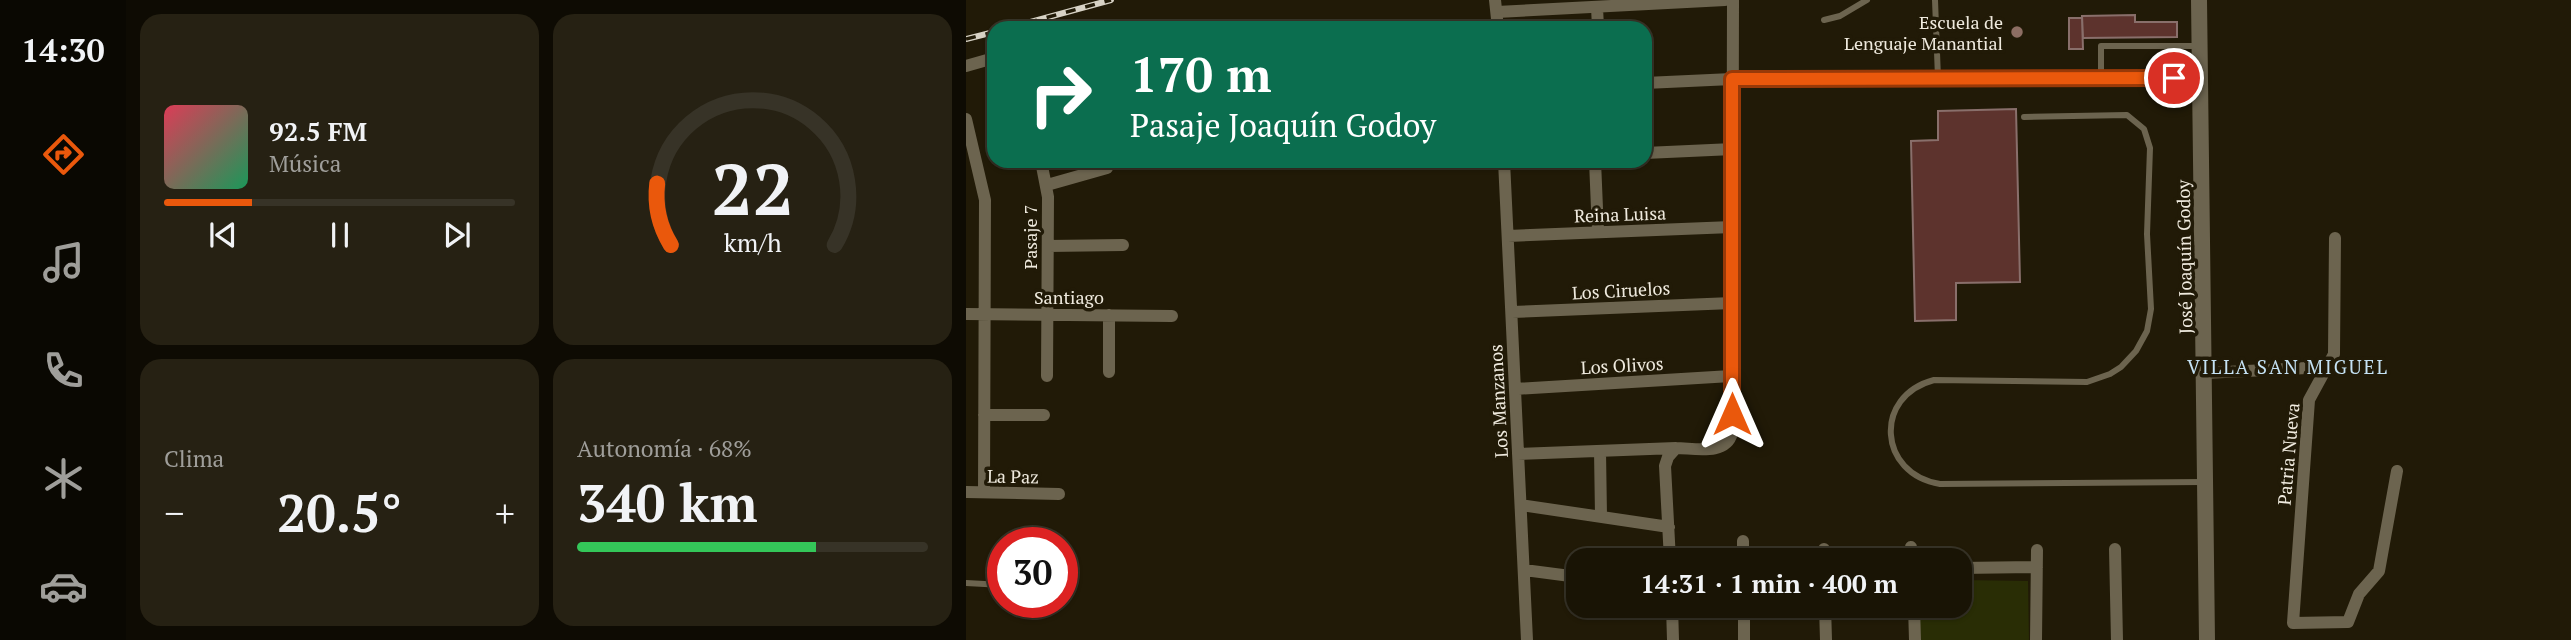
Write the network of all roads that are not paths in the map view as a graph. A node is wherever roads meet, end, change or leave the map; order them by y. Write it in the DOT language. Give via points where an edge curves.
graph roads {
  1 [pos="1725,0"];
  2 [pos="1733,0"];
  3 [pos="1867,0"];
  4 [pos="1935,0"];
  5 [pos="2199,0"];
  6 [pos="1496,6"];
  7 [pos="1597,7"];
  8 [pos="1825,20"];
  9 [pos="1598,21"];
  10 [pos="2201,46"];
  11 [pos="987,60"];
  12 [pos="966,66"];
  13 [pos="2201,77"];
  14 [pos="1938,78"];
  15 [pos="2101,78"];
  16 [pos="1732,79"];
  17 [pos="1652,83"];
  18 [pos="2024,117"];
  19 [pos="966,119"];
  20 [pos="1733,149"];
  21 [pos="1652,153"];
  22 [pos="1042,168"];
  23 [pos="1107,168"];
  24 [pos="1506,168"];
  25 [pos="1595,168"];
  26 [pos="1046,186"];
  27 [pos="1732,227"];
  28 [pos="1598,232"];
  29 [pos="1508,236"];
  30 [pos="2335,238"];
  31 [pos="1123,245"];
  32 [pos="1048,246"];
  33 [pos="1732,303"];
  34 [pos="1512,312"];
  35 [pos="966,314"];
  36 [pos="984,314"];
  37 [pos="1047,314"];
  38 [pos="1109,315"];
  39 [pos="1172,316"];
  40 [pos="2328,367"];
  41 [pos="1109,372"];
  42 [pos="2204,373"];
  43 [pos="1047,376"];
  44 [pos="1731,376"];
  45 [pos="1515,389"];
  46 [pos="984,415"];
  47 [pos="1044,415"];
  48 [pos="1676,449"];
  49 [pos="1600,451"];
  50 [pos="1518,454"];
  51 [pos="2397,471"];
  52 [pos="2206,482"];
  53 [pos="966,492"];
  54 [pos="984,492"];
  55 [pos="1059,494"];
  56 [pos="1521,505"];
  57 [pos="1601,516"];
  58 [pos="1669,527"];
  59 [pos="1743,541"];
  60 [pos="1670,548"];
  61 [pos="1743,548"];
  62 [pos="2115,549"];
  63 [pos="2037,550"];
  64 [pos="2037,567"];
  65 [pos="1972,568"];
  66 [pos="1524,569"];
  67 [pos="1566,575"];
  68 [pos="966,583"];
  69 [pos="987,584"];
  70 [pos="1672,618"];
  71 [pos="1744,618"];
  72 [pos="1825,618"];
  73 [pos="1914,618"];
  74 [pos="1530,640"];
  75 [pos="1673,640"];
  76 [pos="1744,640"];
  77 [pos="1826,640"];
  78 [pos="1915,640"];
  79 [pos="2036,640"];
  80 [pos="2117,640"];
  81 [pos="2207,640"];
  1 -- 7 [label="street"];
  2 -- 16 [label="street"];
  3 -- 8 [label="lane"];
  4 -- 14 [label="lane"];
  5 -- 10 [label="street, José Joaquín Godoy"];
  6 -- 7 [label="street"];
  7 -- 9 [label="street"];
  10 -- 13 [label="street, José Joaquín Godoy"];
  10 -- 15 [label="lane" via="2101,46"];
  11 -- 12 [label="street"];
  13 -- 15 [label="street"];
  13 -- 42 [label="street, José Joaquín Godoy"];
  14 -- 15 [label="street"];
  14 -- 16 [label="street"];
  16 -- 17 [label="street"];
  16 -- 20 [label="street"];
  18 -- 52 [label="lane" via="2127,115 2148,135 2151,309 2147,331 2129,360 2099,379 2074,383 1934,380 1917,386 1894,414 1891,432 1899,460 1921,479 1940,484"];
  19 -- 36 [label="street" via="985,200"];
  20 -- 21 [label="street"];
  20 -- 27 [label="street"];
  22 -- 26 [label="street, Pasaje 7"];
  23 -- 26 [label="street"];
  24 -- 29 [label="street, Los Manzanos"];
  25 -- 28 [label="street"];
  26 -- 32 [label="street, Pasaje 7"];
  27 -- 28 [label="street, Reina Luisa"];
  27 -- 33 [label="street"];
  28 -- 29 [label="street, Reina Luisa"];
  29 -- 34 [label="street, Los Manzanos"];
  30 -- 40 [label="street, Patria Nueva" via="2334,354"];
  31 -- 32 [label="street"];
  32 -- 37 [label="street, Pasaje 7"];
  33 -- 34 [label="street, Los Ciruelos"];
  33 -- 44 [label="street"];
  34 -- 45 [label="street, Los Manzanos"];
  35 -- 36 [label="street, Santiago"];
  36 -- 37 [label="street, Santiago"];
  36 -- 46 [label="street"];
  37 -- 38 [label="street, Santiago"];
  37 -- 43 [label="street, Pasaje 7"];
  38 -- 39 [label="street, Santiago"];
  38 -- 41 [label="street"];
  40 -- 42 [label="street"];
  40 -- 51 [label="street, Patria Nueva" via="2309,400 2293,623 2348,622 2359,594 2379,571"];
  42 -- 52 [label="street, José Joaquín Godoy"];
  44 -- 45 [label="street, Los Olivos"];
  44 -- 48 [label="street" via="1732,433 1727,444"];
  45 -- 50 [label="street, Los Manzanos"];
  46 -- 47 [label="street"];
  46 -- 54 [label="street"];
  48 -- 49 [label="street"];
  48 -- 58 [label="street" via="1665,466"];
  49 -- 50 [label="street"];
  49 -- 57 [label="street"];
  50 -- 56 [label="street, Los Manzanos"];
  52 -- 81 [label="street, José Joaquín Godoy"];
  53 -- 54 [label="street, La Paz"];
  54 -- 55 [label="street, La Paz"];
  56 -- 57 [label="street"];
  56 -- 66 [label="street, Los Manzanos"];
  57 -- 58 [label="street"];
  58 -- 60 [label="street"];
  59 -- 61 [label="street"];
  62 -- 80 [label="street"];
  63 -- 64 [label="street"];
  64 -- 65 [label="street"];
  64 -- 79 [label="street"];
  66 -- 67 [label="street"];
  66 -- 74 [label="street, Los Manzanos"];
  68 -- 69 [label="lane"];
  70 -- 75 [label="street"];
  71 -- 76 [label="street"];
  72 -- 77 [label="street"];
  73 -- 78 [label="street"];
}
